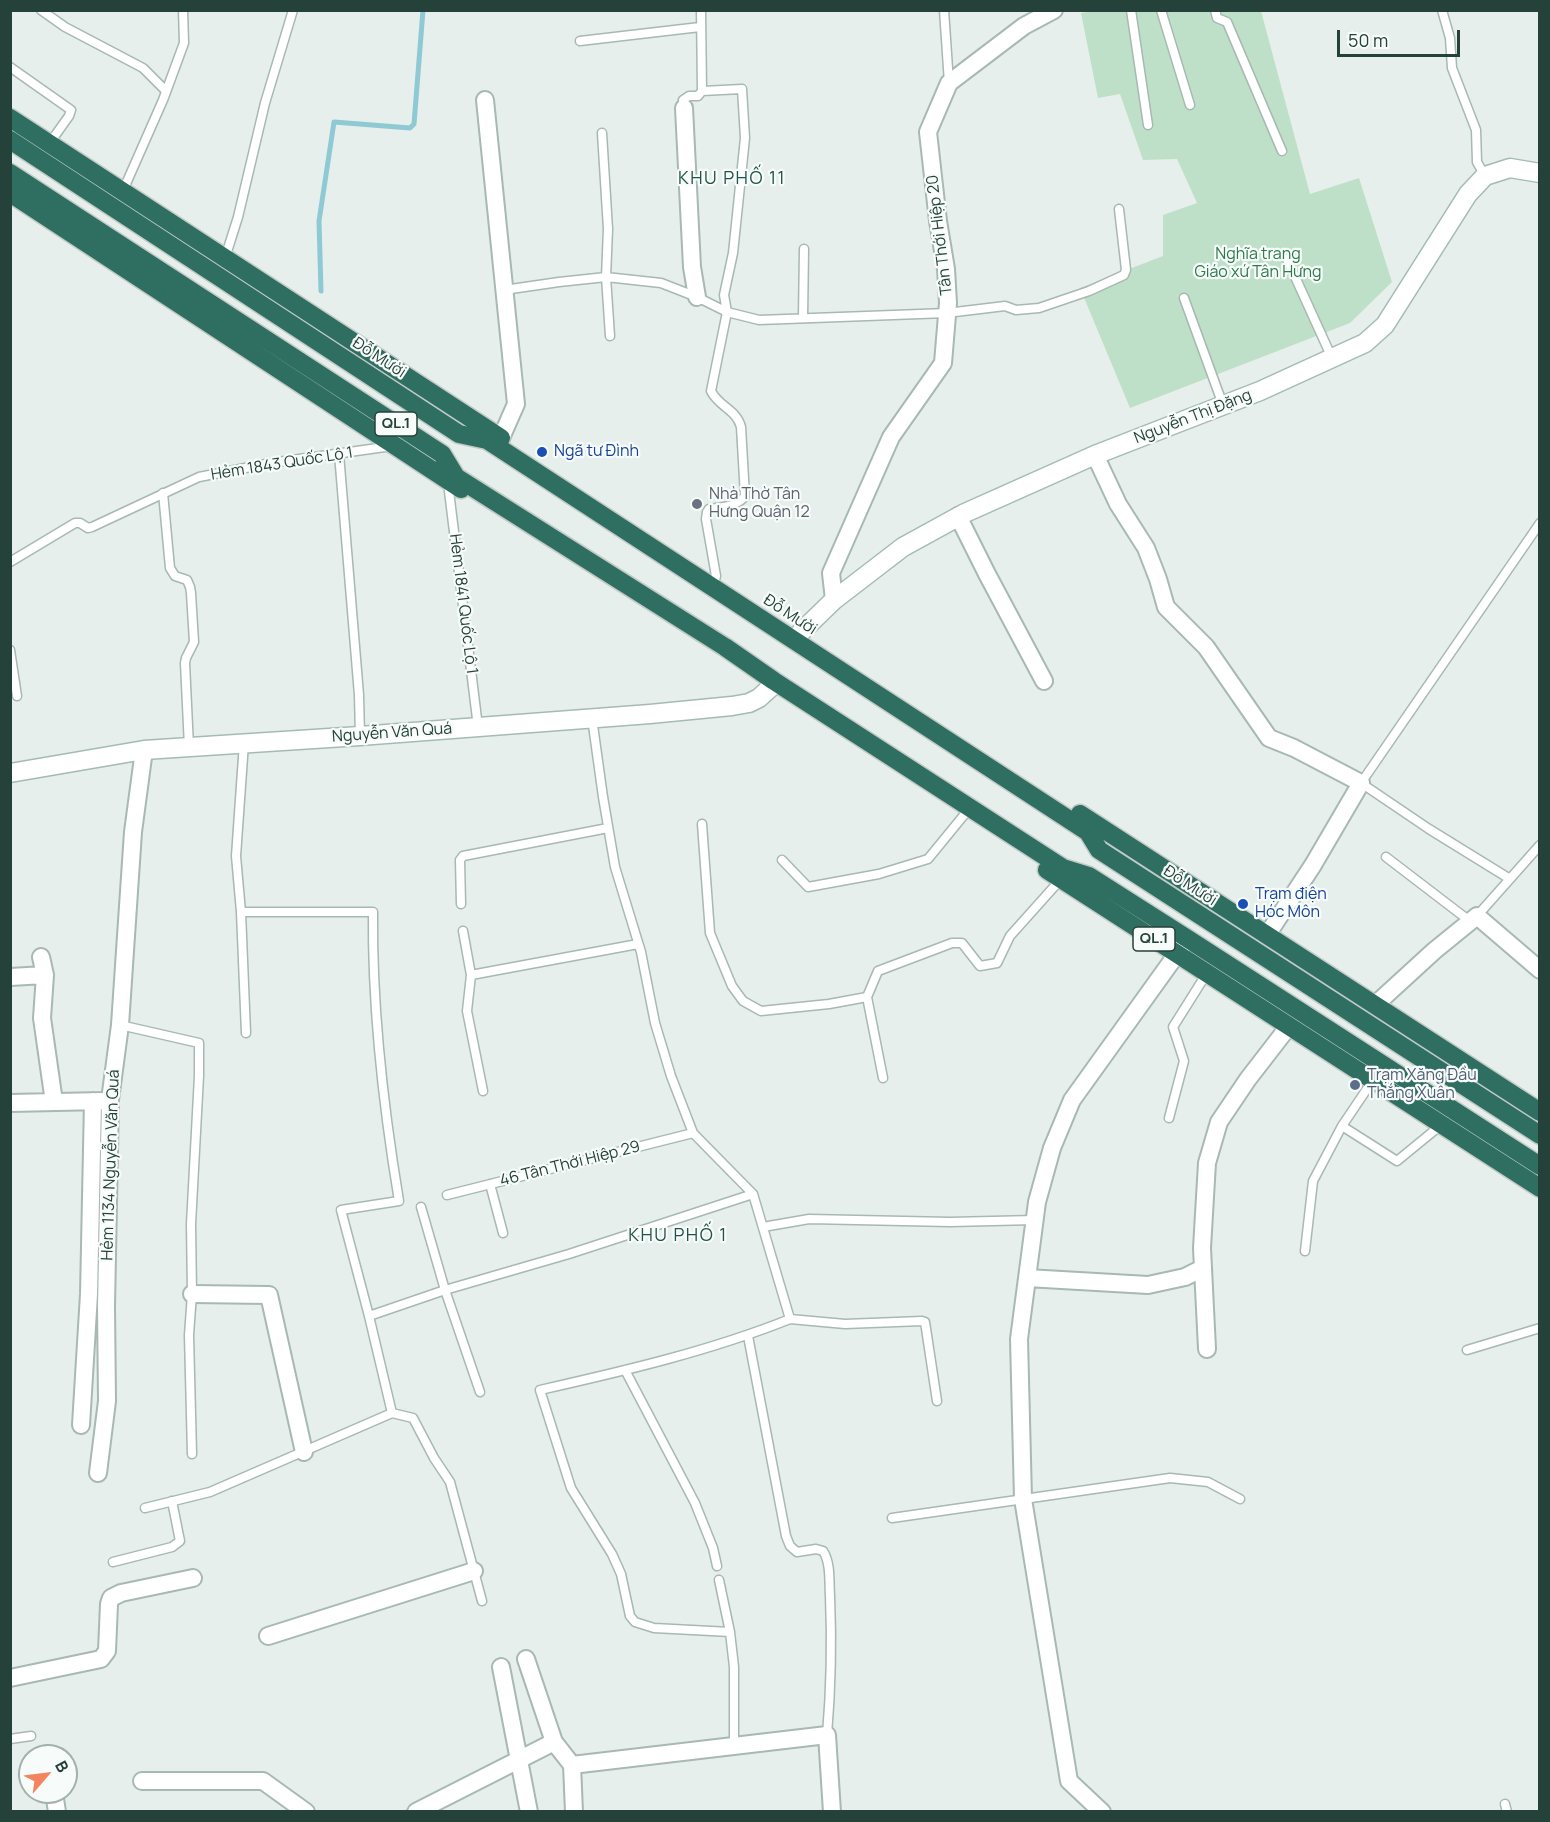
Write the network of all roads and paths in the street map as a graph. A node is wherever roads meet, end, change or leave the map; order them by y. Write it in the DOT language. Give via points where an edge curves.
graph roads {
  1 [pos="41,10"];
  2 [pos="183,10"];
  3 [pos="293,10"];
  4 [pos="701,10"];
  5 [pos="944,10"];
  6 [pos="1054,10"];
  7 [pos="1131,10"];
  8 [pos="1161,10"];
  9 [pos="1215,10"];
  10 [pos="1442,10"];
  11 [pos="700,27"];
  12 [pos="580,41"];
  13 [pos="10,67"];
  14 [pos="949,83"];
  15 [pos="166,91"];
  16 [pos="702,91"];
  17 [pos="485,100"];
  18 [pos="1190,105"];
  19 [pos="684,108"];
  20 [pos="10,118"];
  21 [pos="1148,124"];
  22 [pos="602,133"];
  23 [pos="10,140"];
  24 [pos="49,144"];
  25 [pos="1282,151"];
  26 [pos="10,173"];
  27 [pos="1539,173"];
  28 [pos="1485,176"];
  29 [pos="10,193"];
  30 [pos="119,200"];
  31 [pos="1119,209"];
  32 [pos="804,249"];
  33 [pos="225,259"];
  34 [pos="1287,259"];
  35 [pos="606,277"];
  36 [pos="504,290"];
  37 [pos="697,297"];
  38 [pos="1184,298"];
  39 [pos="727,312"];
  40 [pos="947,313"];
  41 [pos="802,318"];
  42 [pos="610,336"];
  43 [pos="1333,358"];
  44 [pos="1223,405"];
  45 [pos="501,438"];
  46 [pos="396,446"];
  47 [pos="339,454"];
  48 [pos="1095,456"];
  49 [pos="448,480"];
  50 [pos="164,493"];
  51 [pos="958,516"];
  52 [pos="1539,523"];
  53 [pos="10,562"];
  54 [pos="715,582"];
  55 [pos="834,600"];
  56 [pos="798,637"];
  57 [pos="10,650"];
  58 [pos="1044,681"];
  59 [pos="772,684"];
  60 [pos="17,696"];
  61 [pos="592,718"];
  62 [pos="478,727"];
  63 [pos="360,736"];
  64 [pos="244,743"];
  65 [pos="189,747"];
  66 [pos="144,750"];
  67 [pos="10,773"];
  68 [pos="1361,783"];
  69 [pos="964,816"];
  70 [pos="702,824"];
  71 [pos="608,828"];
  72 [pos="1539,844"];
  73 [pos="1386,857"];
  74 [pos="782,860"];
  75 [pos="1062,879"];
  76 [pos="1510,879"];
  77 [pos="461,904"];
  78 [pos="241,912"];
  79 [pos="1474,919"];
  80 [pos="463,931"];
  81 [pos="1267,935"];
  82 [pos="1188,939"];
  83 [pos="638,944"];
  84 [pos="1177,954"];
  85 [pos="41,957"];
  86 [pos="1539,970"];
  87 [pos="1207,973"];
  88 [pos="45,975"];
  89 [pos="471,975"];
  90 [pos="10,977"];
  91 [pos="867,997"];
  92 [pos="1375,1005"];
  93 [pos="120,1026"];
  94 [pos="1289,1026"];
  95 [pos="246,1033"];
  96 [pos="883,1078"];
  97 [pos="1373,1080"];
  98 [pos="483,1091"];
  99 [pos="102,1101"];
  100 [pos="54,1102"];
  101 [pos="10,1103"];
  102 [pos="1539,1112"];
  103 [pos="1169,1118"];
  104 [pos="1442,1125"];
  105 [pos="1342,1126"];
  106 [pos="693,1134"];
  107 [pos="1539,1135"];
  108 [pos="1539,1166"];
  109 [pos="490,1184"];
  110 [pos="1539,1188"];
  111 [pos="753,1194"];
  112 [pos="447,1195"];
  113 [pos="422,1207"];
  114 [pos="1035,1220"];
  115 [pos="763,1227"];
  116 [pos="503,1233"];
  117 [pos="1305,1251"];
  118 [pos="1203,1268"];
  119 [pos="1027,1278"];
  120 [pos="445,1290"];
  121 [pos="192,1294"];
  122 [pos="369,1316"];
  123 [pos="790,1319"];
  124 [pos="1539,1328"];
  125 [pos="748,1336"];
  126 [pos="1207,1349"];
  127 [pos="1467,1350"];
  128 [pos="625,1370"];
  129 [pos="480,1392"];
  130 [pos="937,1401"];
  131 [pos="392,1413"];
  132 [pos="81,1425"];
  133 [pos="304,1452"];
  134 [pos="192,1454"];
  135 [pos="98,1473"];
  136 [pos="1023,1499"];
  137 [pos="1240,1499"];
  138 [pos="172,1501"];
  139 [pos="145,1508"];
  140 [pos="892,1518"];
  141 [pos="114,1562"];
  142 [pos="717,1566"];
  143 [pos="474,1571"];
  144 [pos="193,1578"];
  145 [pos="719,1580"];
  146 [pos="482,1601"];
  147 [pos="730,1632"];
  148 [pos="268,1636"];
  149 [pos="526,1659"];
  150 [pos="501,1667"];
  151 [pos="10,1678"];
  152 [pos="827,1735"];
  153 [pos="32,1736"];
  154 [pos="10,1739"];
  155 [pos="554,1742"];
  156 [pos="734,1746"];
  157 [pos="519,1760"];
  158 [pos="572,1765"];
  159 [pos="142,1781"];
  160 [pos="306,1812"];
  161 [pos="416,1812"];
  162 [pos="529,1812"];
  163 [pos="574,1812"];
  164 [pos="832,1812"];
  165 [pos="1102,1812"];
  1 -- 15 [label="lane" via="143,68"];
  2 -- 15 [label="lane" via="184,43"];
  3 -- 33 [label="lane"];
  4 -- 11 [label="lane"];
  5 -- 14 [label="lane"];
  6 -- 14 [label="street, Tân Thới Hiệp 20" via="1024,26"];
  7 -- 21 [label="lane"];
  8 -- 18 [label="lane"];
  9 -- 25 [label="lane" via="1217,18 1227,22"];
  10 -- 28 [label="lane" via="1450,38 1452,68 1476,130 1477,162"];
  11 -- 12 [label="lane"];
  11 -- 16 [label="lane"];
  13 -- 24 [label="lane" via="71,110"];
  14 -- 40 [label="street, Tân Thới Hiệp 20" via="928,132 946,269"];
  15 -- 30 [label="lane"];
  16 -- 19 [label="lane" via="698,96 686,97"];
  16 -- 39 [label="lane" via="742,89 745,138 733,253 724,296"];
  17 -- 36 [label="street"];
  19 -- 37 [label="street"];
  20 -- 24 [label="highway, Đỗ Mười / QL.1"];
  22 -- 35 [label="lane" via="608,230"];
  23 -- 30 [label="highway, Đỗ Mười / QL.1"];
  24 -- 30 [label="highway, Đỗ Mười / QL.1"];
  26 -- 59 [label="highway, QL.1" via="442,454 456,477 725,647"];
  27 -- 28 [label="street" via="1510,168"];
  28 -- 43 [label="street, Nguyễn Thị Đặng" via="1468,194 1385,325 1365,343"];
  29 -- 46 [label="highway, QL.1"];
  30 -- 33 [label="highway, Đỗ Mười / QL.1"];
  30 -- 54 [label="highway, Đỗ Mười / QL.1" via="459,434 487,440"];
  31 -- 40 [label="lane" via="1126,270 1121,278 1039,308 1016,310 1005,306"];
  32 -- 41 [label="lane"];
  33 -- 45 [label="highway, Đỗ Mười / QL.1"];
  34 -- 43 [label="lane"];
  35 -- 36 [label="lane"];
  35 -- 37 [label="lane" via="661,283"];
  35 -- 42 [label="lane"];
  36 -- 45 [label="street" via="516,404"];
  37 -- 39 [label="lane"];
  38 -- 44 [label="lane"];
  39 -- 41 [label="lane" via="759,320"];
  39 -- 54 [label="lane" via="711,391 739,420 745,496 734,505 707,512"];
  40 -- 41 [label="lane"];
  40 -- 55 [label="street, Tân Thới Hiệp 20" via="943,363 891,437 831,573"];
  43 -- 44 [label="street, Nguyễn Thị Đặng"];
  44 -- 48 [label="street, Nguyễn Thị Đặng"];
  45 -- 54 [label="highway, Đỗ Mười / QL.1"];
  46 -- 47 [label="lane, Hẻm 1843 Quốc Lộ 1"];
  46 -- 49 [label="highway, QL.1"];
  47 -- 50 [label="lane, Hẻm 1843 Quốc Lộ 1" via="199,477"];
  47 -- 63 [label="lane"];
  48 -- 51 [label="street, Nguyễn Thị Đặng"];
  48 -- 68 [label="street" via="1118,504 1146,548 1166,607 1206,647 1269,738"];
  49 -- 59 [label="highway, QL.1"];
  49 -- 62 [label="lane, Hẻm 1841 Quốc Lộ 1"];
  50 -- 53 [label="lane, Hẻm 1843 Quốc Lộ 1" via="92,527 75,524"];
  50 -- 65 [label="lane" via="170,568 175,576 187,580 191,593 194,642 185,663"];
  51 -- 55 [label="street, Nguyễn Thị Đặng" via="903,547"];
  51 -- 58 [label="street"];
  52 -- 68 [label="lane"];
  54 -- 56 [label="highway, Đỗ Mười / QL.1"];
  55 -- 56 [label="street, Nguyễn Thị Đặng"];
  56 -- 81 [label="highway, Đỗ Mười / QL.1"];
  56 -- 107 [label="highway, Đỗ Mười / QL.1" via="1088,832 1099,850"];
  57 -- 60 [label="lane"];
  59 -- 61 [label="street, Nguyễn Văn Quá" via="749,703"];
  59 -- 69 [label="highway, QL.1"];
  59 -- 82 [label="highway, QL.1" via="1063,868 1089,876"];
  61 -- 62 [label="street, Nguyễn Văn Quá"];
  61 -- 71 [label="lane"];
  62 -- 63 [label="street, Nguyễn Văn Quá"];
  63 -- 64 [label="street, Nguyễn Văn Quá"];
  64 -- 65 [label="street, Nguyễn Văn Quá"];
  64 -- 78 [label="lane" via="236,856"];
  65 -- 66 [label="street, Nguyễn Văn Quá"];
  66 -- 67 [label="street, Nguyễn Văn Quá"];
  66 -- 93 [label="street, Hẻm 1134 Nguyễn Văn Quá" via="132,832"];
  68 -- 76 [label="lane"];
  68 -- 81 [label="street"];
  69 -- 74 [label="lane" via="928,859 879,874 808,887"];
  69 -- 75 [label="highway, QL.1"];
  70 -- 91 [label="lane" via="710,933 732,986 743,1001 760,1011"];
  71 -- 77 [label="lane" via="463,856"];
  71 -- 83 [label="lane"];
  72 -- 76 [label="lane"];
  73 -- 79 [label="lane"];
  75 -- 84 [label="highway, QL.1"];
  75 -- 91 [label="lane" via="1010,936 997,963 980,966 962,943 952,943 878,971"];
  76 -- 79 [label="lane"];
  78 -- 95 [label="lane"];
  78 -- 122 [label="lane" via="374,912 373,963 382,1080 399,1201 340,1210"];
  79 -- 86 [label="street"];
  79 -- 92 [label="street"];
  80 -- 89 [label="lane"];
  81 -- 92 [label="highway, Đỗ Mười / QL.1"];
  82 -- 84 [label="street"];
  82 -- 108 [label="highway, QL.1"];
  83 -- 89 [label="lane"];
  83 -- 106 [label="lane" via="655,1023"];
  84 -- 87 [label="highway, QL.1"];
  84 -- 114 [label="street" via="1072,1100 1052,1148"];
  85 -- 88 [label="street"];
  87 -- 94 [label="highway, QL.1"];
  87 -- 103 [label="lane" via="1173,1026 1184,1061"];
  88 -- 90 [label="street"];
  88 -- 100 [label="street" via="42,1018"];
  89 -- 98 [label="lane" via="467,1011"];
  91 -- 96 [label="lane"];
  92 -- 102 [label="highway, Đỗ Mười / QL.1"];
  93 -- 99 [label="street, Hẻm 1134 Nguyễn Văn Quá"];
  93 -- 121 [label="lane" via="199,1042"];
  94 -- 97 [label="highway, QL.1"];
  94 -- 118 [label="street" via="1219,1122 1207,1163"];
  97 -- 104 [label="highway, QL.1"];
  97 -- 105 [label="lane"];
  99 -- 100 [label="street"];
  99 -- 132 [label="street"];
  99 -- 135 [label="street, Hẻm 1134 Nguyễn Văn Quá" via="107,1401"];
  100 -- 101 [label="street"];
  104 -- 105 [label="lane" via="1397,1161"];
  104 -- 110 [label="highway, QL.1"];
  105 -- 117 [label="lane" via="1313,1181"];
  106 -- 109 [label="lane, 46 Tân Thới Hiệp 29"];
  106 -- 111 [label="lane"];
  109 -- 112 [label="lane, 46 Tân Thới Hiệp 29"];
  109 -- 116 [label="lane"];
  111 -- 115 [label="lane"];
  111 -- 120 [label="lane"];
  113 -- 120 [label="lane"];
  114 -- 115 [label="lane" via="809,1219"];
  114 -- 119 [label="street"];
  115 -- 123 [label="lane"];
  118 -- 119 [label="street" via="1185,1277 1148,1285"];
  118 -- 126 [label="street"];
  119 -- 136 [label="street" via="1019,1339"];
  120 -- 122 [label="lane"];
  120 -- 129 [label="lane"];
  121 -- 133 [label="street" via="269,1295"];
  121 -- 134 [label="lane"];
  122 -- 131 [label="lane"];
  123 -- 125 [label="lane"];
  123 -- 130 [label="lane" via="845,1324 925,1322"];
  124 -- 127 [label="lane"];
  125 -- 128 [label="lane"];
  125 -- 152 [label="lane" via="786,1536 796,1552 816,1549 826,1556 832,1639"];
  128 -- 142 [label="lane" via="695,1503"];
  128 -- 147 [label="lane" via="540,1390 571,1488 612,1554 635,1622 654,1628"];
  131 -- 133 [label="lane"];
  131 -- 143 [label="lane" via="412,1418 450,1482"];
  133 -- 138 [label="lane" via="210,1492"];
  136 -- 137 [label="lane" via="1170,1478 1208,1482"];
  136 -- 140 [label="lane"];
  136 -- 165 [label="street" via="1069,1781"];
  138 -- 139 [label="lane"];
  138 -- 141 [label="lane" via="180,1541 172,1547"];
  143 -- 146 [label="lane"];
  143 -- 148 [label="street"];
  144 -- 151 [label="street" via="111,1598 107,1651 100,1659"];
  145 -- 147 [label="lane"];
  147 -- 156 [label="lane"];
  149 -- 155 [label="street"];
  150 -- 157 [label="street"];
  152 -- 156 [label="street"];
  152 -- 164 [label="street"];
  153 -- 154 [label="lane"];
  155 -- 157 [label="street"];
  155 -- 158 [label="street"];
  156 -- 158 [label="street"];
  157 -- 161 [label="street"];
  157 -- 162 [label="street"];
  158 -- 163 [label="street"];
  159 -- 160 [label="street" via="263,1781"];
}
